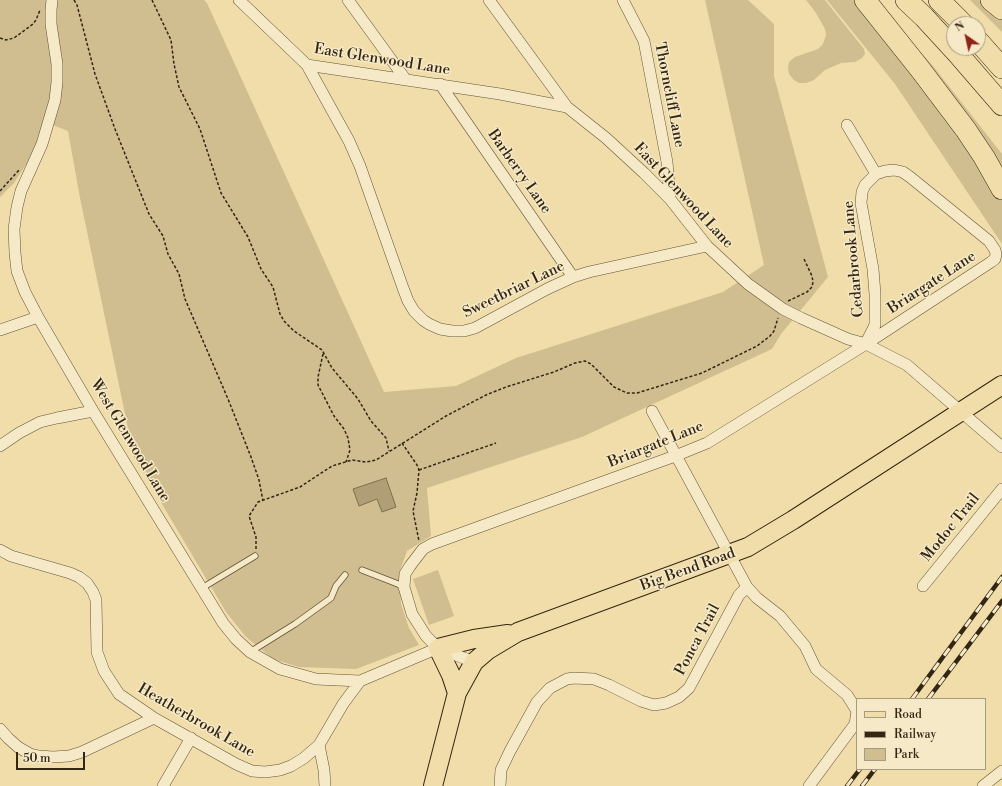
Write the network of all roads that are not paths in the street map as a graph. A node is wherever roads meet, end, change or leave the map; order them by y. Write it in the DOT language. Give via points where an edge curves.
graph roads {
  1 [pos="52,0"];
  2 [pos="239,0"];
  3 [pos="348,0"];
  4 [pos="489,0"];
  5 [pos="623,0"];
  6 [pos="865,0"];
  7 [pos="906,0"];
  8 [pos="940,0"];
  9 [pos="991,0"];
  10 [pos="1002,9"];
  11 [pos="955,16"];
  12 [pos="986,49"];
  13 [pos="307,65"];
  14 [pos="1002,68"];
  15 [pos="406,80"];
  16 [pos="440,84"];
  17 [pos="1002,105"];
  18 [pos="567,107"];
  19 [pos="846,125"];
  20 [pos="876,174"];
  21 [pos="1002,189"];
  22 [pos="670,199"];
  23 [pos="706,246"];
  24 [pos="573,277"];
  25 [pos="38,317"];
  26 [pos="0,330"];
  27 [pos="866,344"];
  28 [pos="1002,385"];
  29 [pos="93,411"];
  30 [pos="962,411"];
  31 [pos="652,412"];
  32 [pos="0,446"];
  33 [pos="1002,447"];
  34 [pos="675,456"];
  35 [pos="1002,488"];
  36 [pos="0,550"];
  37 [pos="730,554"];
  38 [pos="255,556"];
  39 [pos="362,570"];
  40 [pos="345,575"];
  41 [pos="923,586"];
  42 [pos="404,587"];
  43 [pos="747,587"];
  44 [pos="202,588"];
  45 [pos="518,632"];
  46 [pos="438,648"];
  47 [pos="250,652"];
  48 [pos="474,662"];
  49 [pos="360,681"];
  50 [pos="457,693"];
  51 [pos="154,718"];
  52 [pos="0,729"];
  53 [pos="191,738"];
  54 [pos="319,745"];
  55 [pos="1002,771"];
  56 [pos="163,786"];
  57 [pos="325,786"];
  58 [pos="433,786"];
  59 [pos="500,786"];
  60 [pos="809,786"];
  61 [pos="983,786"];
  1 -- 25 [label="street, West Glenwood Lane" via="51,24 57,64 55,100 42,144 21,191 14,229 17,271"];
  2 -- 13 [label="street, East Glenwood Lane"];
  3 -- 15 [label="street"];
  4 -- 18 [label="street"];
  5 -- 22 [label="street, Thorncliff Lane" via="644,41 667,162"];
  6 -- 21 [label="highway" via="962,124"];
  7 -- 17 [label="highway"];
  8 -- 11 [label="highway"];
  9 -- 10 [label="highway"];
  12 -- 14 [label="highway"];
  13 -- 15 [label="street, East Glenwood Lane"];
  13 -- 24 [label="street, Sweetbriar Lane" via="349,141 402,288 414,311 423,320 440,329 452,331 476,328"];
  15 -- 16 [label="street, East Glenwood Lane"];
  16 -- 18 [label="street, East Glenwood Lane"];
  16 -- 24 [label="street, Barberry Lane"];
  18 -- 22 [label="street, East Glenwood Lane" via="606,138"];
  19 -- 20 [label="street"];
  20 -- 27 [label="street, Cedarbrook Lane" via="862,192 875,294 875,325"];
  20 -- 27 [label="street, Briargate Lane" via="894,170 903,172 989,241 996,254 991,262"];
  22 -- 23 [label="street, East Glenwood Lane"];
  23 -- 24 [label="street, Sweetbriar Lane"];
  23 -- 27 [label="street, East Glenwood Lane" via="748,284 783,309 848,339"];
  25 -- 26 [label="street"];
  25 -- 29 [label="street, West Glenwood Lane"];
  27 -- 30 [label="street, East Glenwood Lane" via="907,365"];
  27 -- 34 [label="street, Briargate Lane" via="707,443"];
  28 -- 30 [label="main road, Big Bend Road"];
  29 -- 32 [label="street" via="40,422"];
  29 -- 44 [label="street, West Glenwood Lane"];
  30 -- 33 [label="street, East Glenwood Lane"];
  30 -- 37 [label="main road, Big Bend Road" via="787,524 748,547"];
  31 -- 34 [label="street"];
  34 -- 37 [label="street"];
  34 -- 42 [label="street, Briargate Lane" via="432,544 423,549 410,566 405,574"];
  35 -- 41 [label="street, Modoc Trail"];
  36 -- 51 [label="street, Heatherbrook Lane" via="11,556 70,573 87,583 96,600 97,652 104,670 120,694"];
  37 -- 43 [label="street"];
  37 -- 45 [label="main road, Big Bend Road"];
  38 -- 44 [label="lane"];
  39 -- 42 [label="lane"];
  40 -- 47 [label="lane" via="331,598"];
  42 -- 46 [label="street" via="412,614 426,636"];
  43 -- 59 [label="street, Ponca Trail" via="739,595 689,688 679,697 654,705 594,679 568,679 550,688 537,702 510,751 501,770"];
  43 -- 60 [label="street" via="780,616 805,646 816,669 847,695 856,710 855,724"];
  44 -- 47 [label="street, West Glenwood Lane" via="223,624"];
  45 -- 46 [label="main road"];
  45 -- 48 [label="main road, Big Bend Road" via="488,650"];
  46 -- 48 [label="street"];
  46 -- 49 [label="street, West Glenwood Lane"];
  46 -- 50 [label="main road"];
  47 -- 49 [label="street, West Glenwood Lane" via="280,669 316,679"];
  48 -- 50 [label="main road, Big Bend Road"];
  49 -- 54 [label="street, Heatherbrook Lane"];
  50 -- 58 [label="main road, Big Bend Road"];
  51 -- 52 [label="street" via="69,756 30,754 18,747"];
  51 -- 53 [label="street, Heatherbrook Lane"];
  53 -- 54 [label="street, Heatherbrook Lane" via="236,764 252,771 265,772 291,766"];
  53 -- 56 [label="street"];
  54 -- 57 [label="street"];
  55 -- 61 [label="street"];
}
